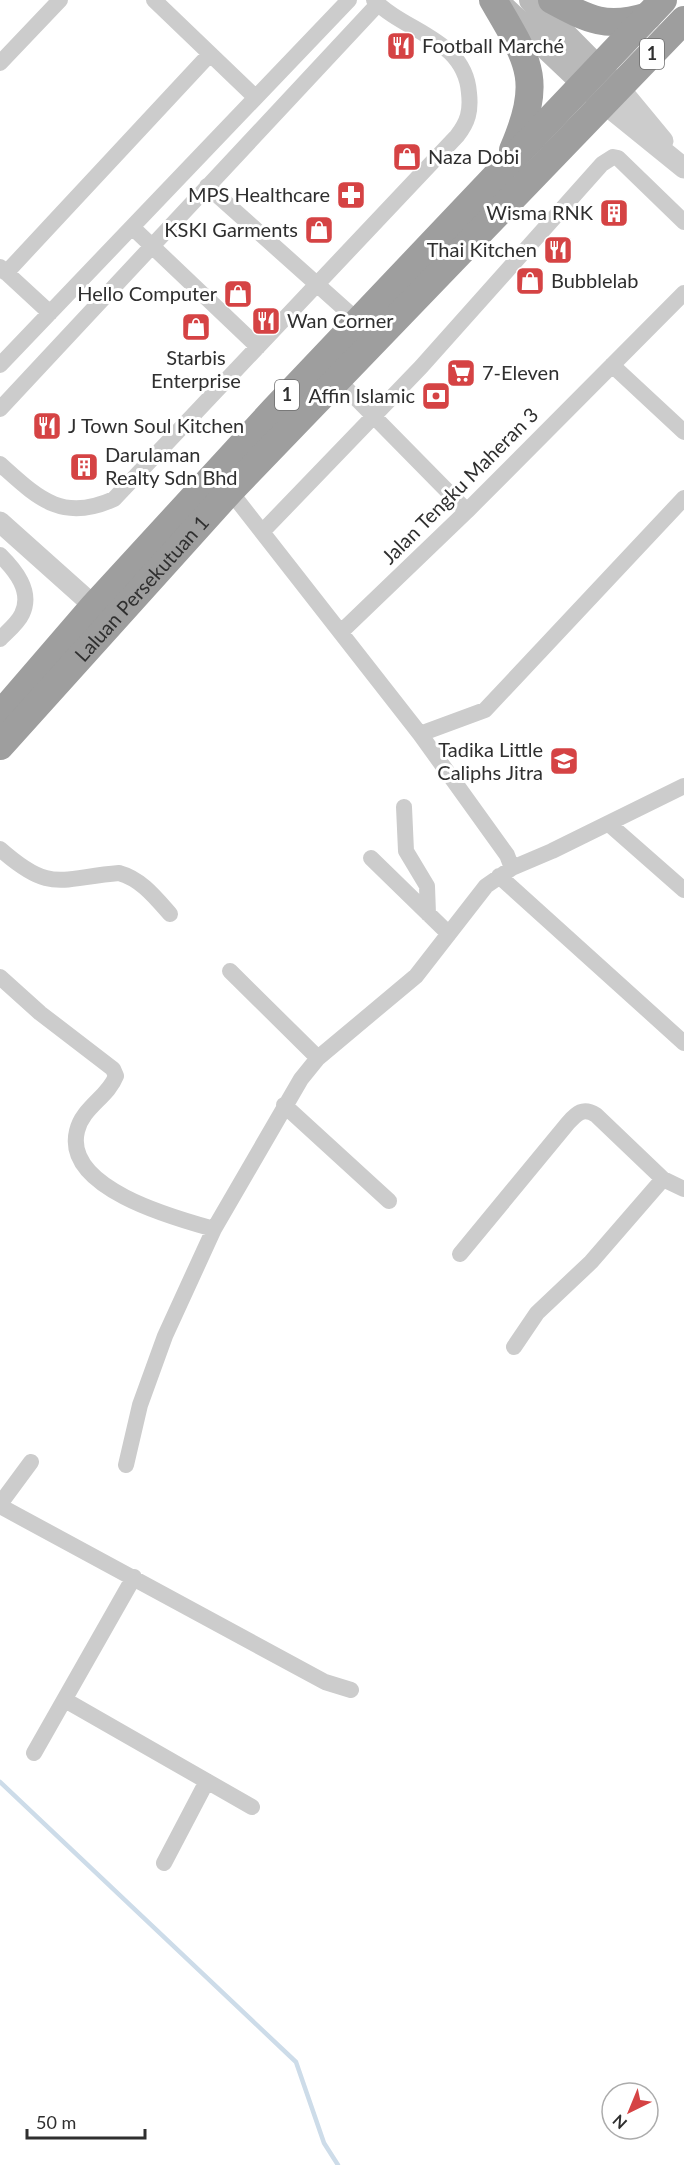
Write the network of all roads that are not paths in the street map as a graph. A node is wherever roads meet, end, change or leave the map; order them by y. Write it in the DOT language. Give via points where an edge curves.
graph roads {
  1 [pos="60,0"];
  2 [pos="154,0"];
  3 [pos="349,0"];
  4 [pos="495,0"];
  5 [pos="531,0"];
  6 [pos="552,0"];
  7 [pos="376,2"];
  8 [pos="656,8"];
  9 [pos="684,20"];
  10 [pos="210,54"];
  11 [pos="0,63"];
  12 [pos="592,77"];
  13 [pos="612,96"];
  14 [pos="255,97"];
  15 [pos="507,164"];
  16 [pos="684,168"];
  17 [pos="207,186"];
  18 [pos="684,222"];
  19 [pos="132,227"];
  20 [pos="151,245"];
  21 [pos="3,270"];
  22 [pos="317,284"];
  23 [pos="684,293"];
  24 [pos="50,312"];
  25 [pos="358,321"];
  26 [pos="258,347"];
  27 [pos="0,365"];
  28 [pos="612,365"];
  29 [pos="338,380"];
  30 [pos="0,409"];
  31 [pos="373,416"];
  32 [pos="684,432"];
  33 [pos="0,464"];
  34 [pos="230,491"];
  35 [pos="684,498"];
  36 [pos="467,511"];
  37 [pos="263,531"];
  38 [pos="4,535"];
  39 [pos="0,555"];
  40 [pos="94,606"];
  41 [pos="340,632"];
  42 [pos="0,639"];
  43 [pos="0,715"];
  44 [pos="420,734"];
  45 [pos="0,746"];
  46 [pos="684,786"];
  47 [pos="404,807"];
  48 [pos="609,824"];
  49 [pos="0,849"];
  50 [pos="371,858"];
  51 [pos="506,872"];
  52 [pos="684,890"];
  53 [pos="170,914"];
  54 [pos="428,914"];
  55 [pos="449,934"];
  56 [pos="230,971"];
  57 [pos="0,977"];
  58 [pos="684,1043"];
  59 [pos="318,1058"];
  60 [pos="284,1106"];
  61 [pos="663,1179"];
  62 [pos="684,1189"];
  63 [pos="388,1201"];
  64 [pos="214,1229"];
  65 [pos="460,1254"];
  66 [pos="514,1347"];
  67 [pos="31,1462"];
  68 [pos="126,1465"];
  69 [pos="0,1505"];
  70 [pos="134,1577"];
  71 [pos="351,1690"];
  72 [pos="65,1700"];
  73 [pos="34,1753"];
  74 [pos="207,1781"];
  75 [pos="252,1807"];
  76 [pos="164,1863"];
  1 -- 11 [label="street"];
  2 -- 10 [label="street"];
  3 -- 14 [label="street"];
  4 -- 12 [label="main road"];
  4 -- 15 [label="highway" via="519,45 532,81 527,117"];
  5 -- 12 [label="main road"];
  6 -- 8 [label="highway" via="584,18 602,22 625,23"];
  7 -- 17 [label="street"];
  7 -- 22 [label="street" via="445,46 463,67 469,86 469,114 457,136"];
  8 -- 12 [label="highway, Laluan Persekutuan 1 / 1"];
  9 -- 13 [label="highway, Laluan Persekutuan 1 / 1"];
  10 -- 14 [label="street"];
  10 -- 21 [label="street"];
  12 -- 13 [label="main road"];
  12 -- 15 [label="highway, Laluan Persekutuan 1 / 1"];
  13 -- 16 [label="street"];
  13 -- 29 [label="highway, Laluan Persekutuan 1 / 1"];
  14 -- 19 [label="street"];
  15 -- 25 [label="highway, Laluan Persekutuan 1 / 1"];
  17 -- 20 [label="street"];
  17 -- 22 [label="street"];
  18 -- 31 [label="street" via="615,156 602,164 429,359"];
  19 -- 20 [label="street"];
  19 -- 24 [label="street"];
  20 -- 26 [label="street"];
  20 -- 30 [label="street"];
  21 -- 24 [label="street"];
  22 -- 25 [label="street"];
  22 -- 26 [label="street"];
  23 -- 28 [label="street, Jalan Tengku Maheran 3"];
  24 -- 27 [label="street"];
  25 -- 40 [label="highway, Laluan Persekutuan 1 / 1"];
  26 -- 33 [label="street" via="121,491 103,504 85,508 41,500"];
  28 -- 32 [label="street"];
  28 -- 36 [label="street, Jalan Tengku Maheran 3"];
  29 -- 31 [label="street"];
  29 -- 34 [label="highway, Laluan Persekutuan 1 / 1"];
  31 -- 36 [label="street"];
  31 -- 37 [label="street"];
  34 -- 37 [label="street"];
  34 -- 45 [label="highway, Laluan Persekutuan 1 / 1"];
  35 -- 44 [label="street" via="485,710"];
  36 -- 41 [label="street, Jalan Tengku Maheran 3"];
  37 -- 41 [label="street"];
  38 -- 40 [label="street"];
  39 -- 42 [label="street" via="16,570 25,604 19,619"];
  40 -- 43 [label="highway, Laluan Persekutuan 1 / 1"];
  41 -- 44 [label="street"];
  44 -- 51 [label="street" via="507,855"];
  46 -- 48 [label="street"];
  47 -- 54 [label="street" via="406,851 427,886"];
  48 -- 51 [label="street"];
  48 -- 52 [label="street"];
  49 -- 53 [label="street" via="27,872 51,881 102,874 128,875"];
  50 -- 54 [label="street"];
  51 -- 55 [label="street" via="486,886"];
  51 -- 58 [label="street"];
  54 -- 55 [label="street"];
  55 -- 59 [label="street" via="416,976"];
  56 -- 59 [label="street"];
  57 -- 64 [label="street" via="113,1069 113,1083 77,1129 78,1158 87,1169 137,1203"];
  59 -- 60 [label="street"];
  60 -- 63 [label="street"];
  60 -- 64 [label="street"];
  61 -- 62 [label="street"];
  61 -- 65 [label="street" via="596,1115 581,1111"];
  61 -- 66 [label="street" via="591,1262 537,1313"];
  64 -- 68 [label="street" via="165,1336 140,1405"];
  67 -- 69 [label="street"];
  69 -- 70 [label="street"];
  70 -- 71 [label="street" via="325,1682"];
  70 -- 72 [label="street"];
  72 -- 73 [label="street"];
  72 -- 74 [label="street"];
  74 -- 75 [label="street"];
  74 -- 76 [label="street"];
}
